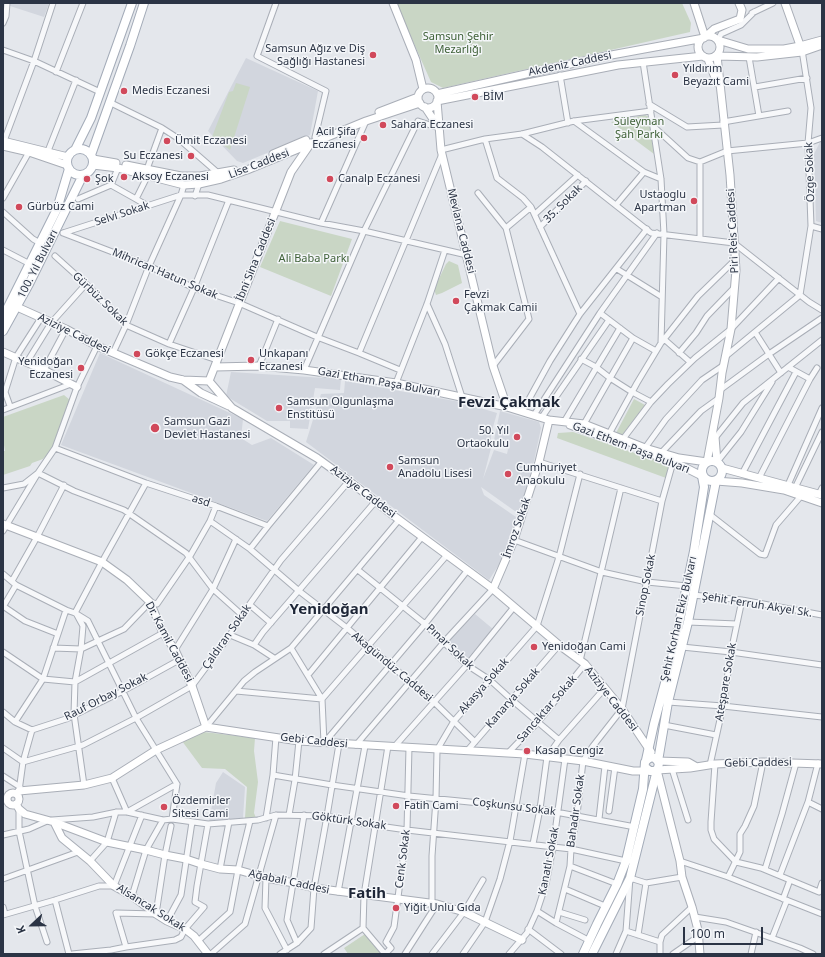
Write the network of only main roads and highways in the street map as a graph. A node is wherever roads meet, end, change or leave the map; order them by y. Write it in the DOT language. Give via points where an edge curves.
graph roads {
  1 [pos="132,3"];
  2 [pos="144,3"];
  3 [pos="393,3"];
  4 [pos="694,3"];
  5 [pos="739,3"];
  6 [pos="785,3"];
  7 [pos="704,37"];
  8 [pos="718,40"];
  9 [pos="822,40"];
  10 [pos="822,45"];
  11 [pos="801,49"];
  12 [pos="717,56"];
  13 [pos="705,57"];
  14 [pos="426,88"];
  15 [pos="720,92"];
  16 [pos="437,97"];
  17 [pos="421,102"];
  18 [pos="439,128"];
  19 [pos="3,142"];
  20 [pos="311,143"];
  21 [pos="75,150"];
  22 [pos="92,160"];
  23 [pos="68,164"];
  24 [pos="147,172"];
  25 [pos="83,175"];
  26 [pos="17,306"];
  27 [pos="3,317"];
  28 [pos="3,331"];
  29 [pos="3,352"];
  30 [pos="216,363"];
  31 [pos="182,380"];
  32 [pos="209,381"];
  33 [pos="74,385"];
  34 [pos="507,407"];
  35 [pos="232,408"];
  36 [pos="550,420"];
  37 [pos="564,422"];
  38 [pos="714,430"];
  39 [pos="707,462"];
  40 [pos="719,465"];
  41 [pos="702,476"];
  42 [pos="716,481"];
  43 [pos="821,493"];
  44 [pos="822,503"];
  45 [pos="4,527"];
  46 [pos="493,589"];
  47 [pos="206,726"];
  48 [pos="648,749"];
  49 [pos="657,760"];
  50 [pos="820,763"];
  51 [pos="695,766"];
  52 [pos="648,767"];
  53 [pos="19,791"];
  54 [pos="5,798"];
  55 [pos="17,807"];
  56 [pos="47,821"];
  57 [pos="522,940"];
  58 [pos="594,941"];
  59 [pos="208,954"];
  60 [pos="583,954"];
  61 [pos="592,954"];
  62 [pos="700,954"];
  1 -- 21 [label="main road" via="90,118"];
  2 -- 22 [label="main road" via="109,102"];
  3 -- 14 [label="main road"];
  4 -- 7 [label="main road"];
  5 -- 7 [label="main road" via="742,10 740,19 714,29"];
  6 -- 11 [label="main road"];
  7 -- 8 [label="main road" via="712,36"];
  7 -- 13 [label="main road" via="698,48"];
  7 -- 16 [label="main road, Akdeniz Caddesi" via="606,56"];
  8 -- 11 [label="main road" via="748,49"];
  8 -- 12 [label="main road" via="721,47"];
  9 -- 11 [label="main road"];
  10 -- 11 [label="main road"];
  11 -- 12 [label="main road" via="749,58"];
  12 -- 13 [label="main road"];
  12 -- 15 [label="main road, Piri Reis Caddesi"];
  13 -- 15 [label="main road"];
  13 -- 16 [label="main road, Akdeniz Caddesi" via="618,65"];
  14 -- 16 [label="main road" via="433,89"];
  14 -- 17 [label="main road" via="419,94"];
  15 -- 38 [label="main road, Piri Reis Caddesi" via="730,175 736,260 731,329"];
  16 -- 17 [label="main road" via="431,107"];
  16 -- 18 [label="main road, Mevlana Caddesi"];
  17 -- 18 [label="main road"];
  17 -- 20 [label="main road, Lise Caddesi"];
  17 -- 24 [label="main road, Lise Caddesi" via="315,136 231,171 200,176"];
  18 -- 34 [label="main road, Mevlana Caddesi" via="442,152 493,366"];
  19 -- 23 [label="main road"];
  19 -- 23 [label="main road" via="48,151"];
  20 -- 24 [label="main road, Lise Caddesi" via="247,170 199,184 184,184"];
  20 -- 30 [label="main road, İbni Sina Caddesi" via="291,172"];
  21 -- 22 [label="main road" via="86,150"];
  21 -- 23 [label="main road"];
  22 -- 24 [label="main road, Lise Caddesi"];
  22 -- 24 [label="main road, Lise Caddesi" via="118,168"];
  22 -- 25 [label="main road" via="88,172"];
  23 -- 25 [label="main road" via="76,175"];
  23 -- 27 [label="main road, 100. Yıl Bulvarı" via="57,209"];
  25 -- 26 [label="main road, 100. Yıl Bulvarı"];
  26 -- 28 [label="main road, 100. Yıl Bulvarı"];
  26 -- 31 [label="main road, Aziziye Caddesi" via="97,346"];
  29 -- 33 [label="main road"];
  30 -- 32 [label="main road, İbni Sina Caddesi"];
  30 -- 34 [label="main road, Gazi Etham Paşa Bulvarı" via="304,370 396,383"];
  31 -- 32 [label="main road, Aziziye Caddesi"];
  31 -- 35 [label="main road" via="201,393"];
  32 -- 35 [label="main road, Aziziye Caddesi"];
  34 -- 36 [label="main road, Gazi Etham Paşa Bulvarı"];
  35 -- 46 [label="main road, Aziziye Caddesi" via="322,462"];
  36 -- 37 [label="main road, Gazi Etham Paşa Bulvarı"];
  36 -- 46 [label="main road, İmroz Sokak" via="514,540"];
  37 -- 39 [label="main road, Gazi Ethem Paşa Bulvarı" via="584,424 645,448 679,458"];
  37 -- 41 [label="main road, Gazi Ethem Paşa Bulvarı" via="578,429 630,445"];
  38 -- 39 [label="main road, Piri Reis Caddesi"];
  38 -- 40 [label="main road, Piri Reis Caddesi"];
  39 -- 40 [label="main road"];
  39 -- 41 [label="main road" via="703,466"];
  40 -- 42 [label="main road" via="721,477"];
  40 -- 43 [label="main road" via="742,474"];
  41 -- 42 [label="main road" via="710,482"];
  41 -- 48 [label="main road, Şehit Korhan Ekiz Bulvarı" via="704,487 694,551 673,652"];
  42 -- 44 [label="main road" via="784,490"];
  42 -- 49 [label="main road, Şehit Korhan Ekiz Bulvarı"];
  45 -- 47 [label="main road, Dr. Kamil Caddesi" via="102,562 127,580 150,602 163,633 175,650 192,686"];
  46 -- 48 [label="main road, Aziziye Caddesi" via="582,662 622,709"];
  47 -- 52 [label="main road, Gebi Caddesi" via="299,741 525,754 583,761 633,771"];
  47 -- 53 [label="main road" via="156,750 112,778 84,785"];
  48 -- 49 [label="main road, Aziziye Caddesi"];
  48 -- 52 [label="main road, Şehit Korhan Ekiz Bulvarı"];
  49 -- 51 [label="main road, Gebi Caddesi" via="688,762"];
  49 -- 52 [label="main road" via="650,758"];
  49 -- 52 [label="main road, Şehit Korhan Ekiz Bulvarı" via="659,765"];
  50 -- 51 [label="main road, Gebi Caddesi" via="763,762"];
  51 -- 52 [label="main road, Gebi Caddesi" via="672,769"];
  52 -- 58 [label="main road, Şehit Korhan Ekiz Bulvarı" via="626,861 596,924"];
  52 -- 58 [label="main road, Şehit Korhan Ekiz Bulvarı" via="630,878"];
  52 -- 62 [label="main road" via="680,861 682,877 695,917"];
  53 -- 54 [label="main road"];
  53 -- 55 [label="main road"];
  54 -- 55 [label="main road, Ağabali Caddesi"];
  55 -- 56 [label="main road, Ağabali Caddesi" via="25,814"];
  56 -- 57 [label="main road, Ağabali Caddesi" via="107,842 220,869 238,870 338,892 434,904 464,912"];
  56 -- 59 [label="main road, Alsancak Sokak" via="114,886 167,921 185,929"];
  58 -- 60 [label="main road, Şehit Korhan Ekiz Bulvarı"];
  58 -- 61 [label="main road, Şehit Korhan Ekiz Bulvarı"];
}
